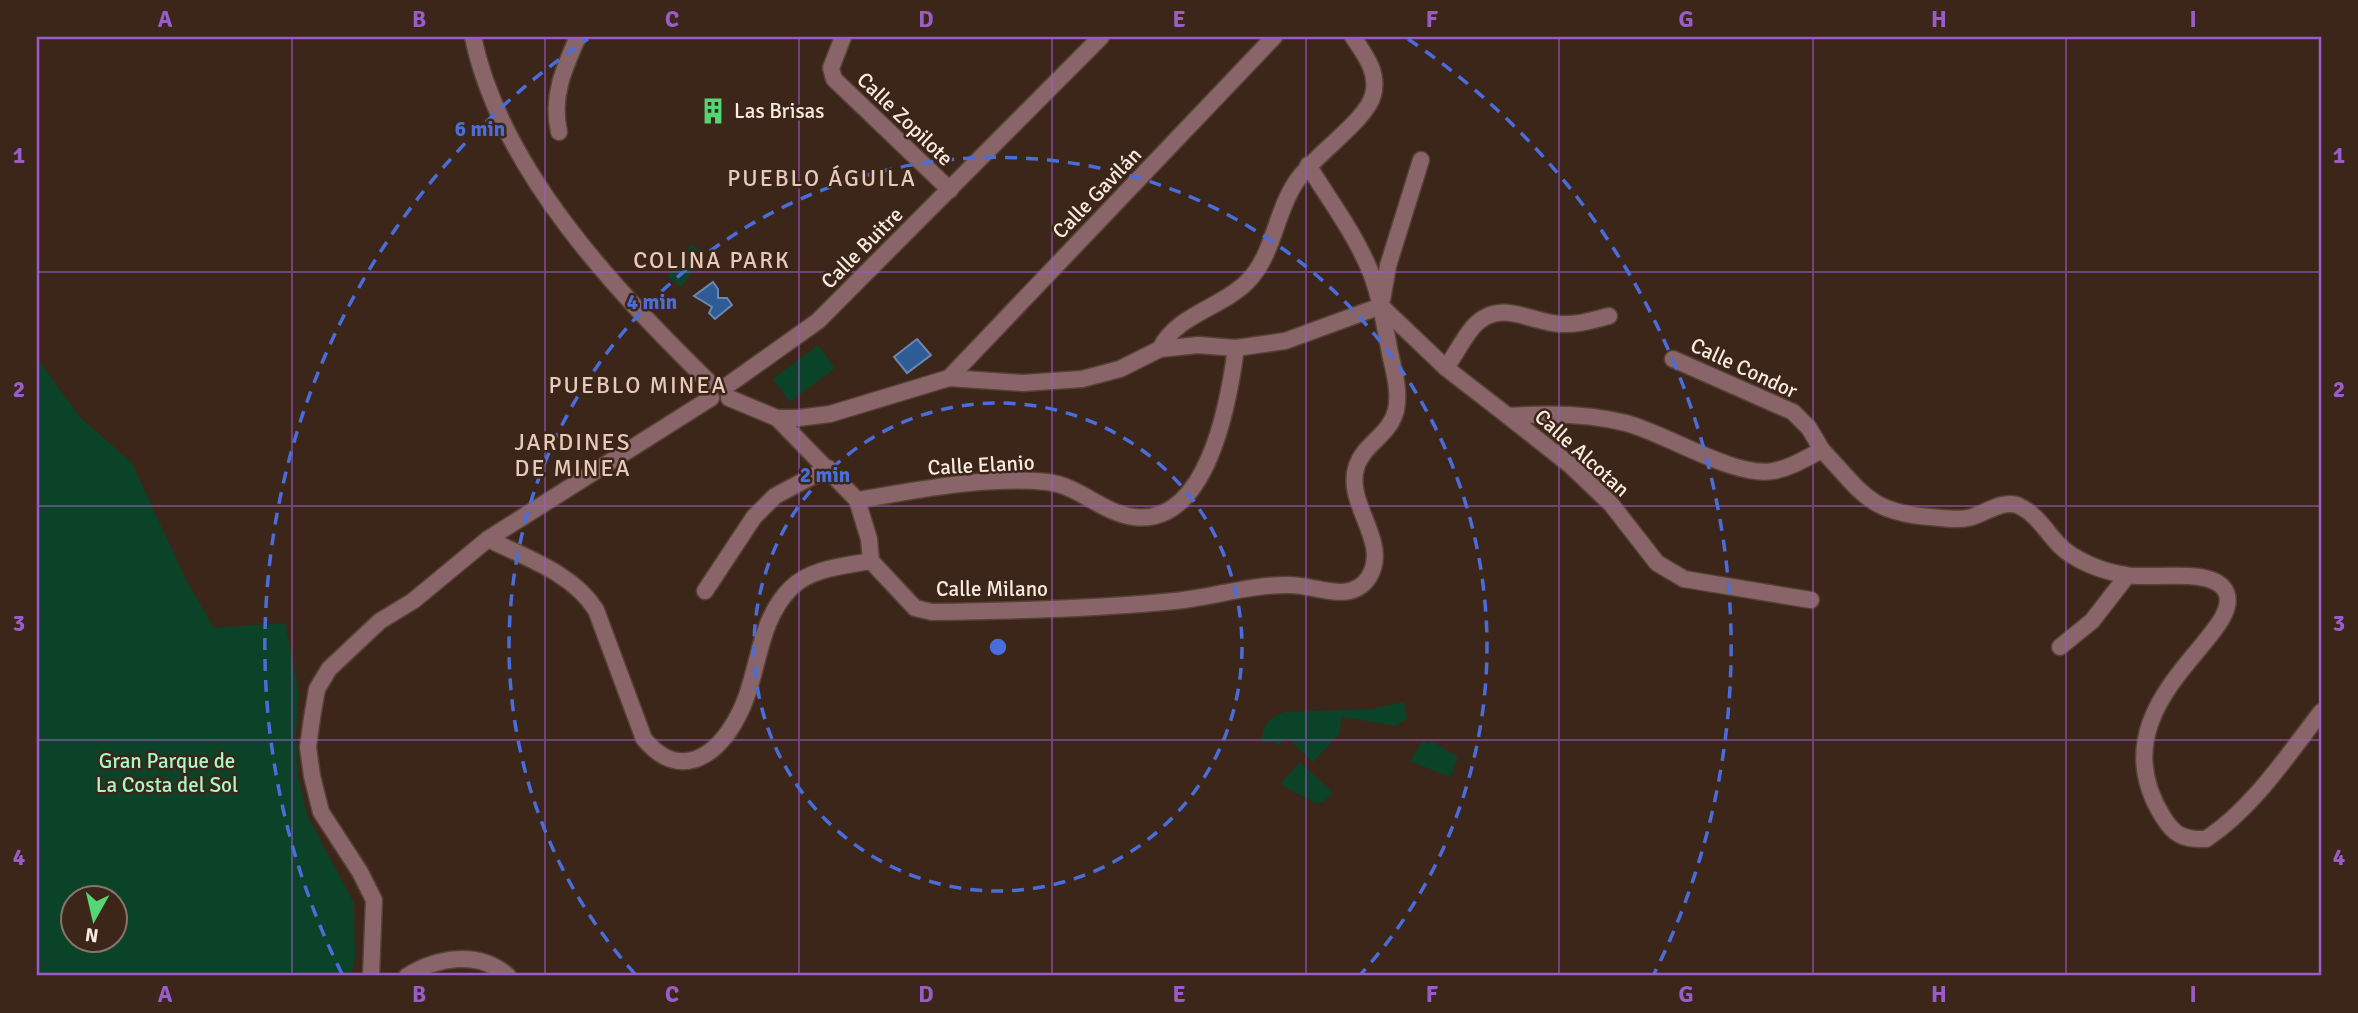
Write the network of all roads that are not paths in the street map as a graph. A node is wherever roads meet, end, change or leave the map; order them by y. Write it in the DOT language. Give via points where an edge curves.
graph roads {
  1 [pos="473,37"];
  2 [pos="578,37"];
  3 [pos="843,37"];
  4 [pos="1101,37"];
  5 [pos="1274,37"];
  6 [pos="1353,37"];
  7 [pos="559,132"];
  8 [pos="1421,160"];
  9 [pos="1308,165"];
  10 [pos="950,191"];
  11 [pos="1381,306"];
  12 [pos="1609,316"];
  13 [pos="1236,348"];
  14 [pos="1160,349"];
  15 [pos="1672,359"];
  16 [pos="1447,369"];
  17 [pos="949,378"];
  18 [pos="720,392"];
  19 [pos="1508,416"];
  20 [pos="777,418"];
  21 [pos="1822,450"];
  22 [pos="828,468"];
  23 [pos="857,500"];
  24 [pos="488,539"];
  25 [pos="871,561"];
  26 [pos="2127,576"];
  27 [pos="705,591"];
  28 [pos="1811,600"];
  29 [pos="2060,648"];
  30 [pos="2321,712"];
  31 [pos="371,976"];
  32 [pos="407,976"];
  33 [pos="508,976"];
  1 -- 18 [label="street" via="481,76 501,121 576,237 645,320"];
  2 -- 7 [label="street" via="557,93"];
  3 -- 10 [label="street, Calle Zopilote" via="831,68 834,79"];
  4 -- 10 [label="street, Calle Buitre"];
  5 -- 17 [label="street, Calle Gavilán"];
  6 -- 9 [label="street" via="1371,63 1374,93 1368,107"];
  8 -- 11 [label="street" via="1388,266"];
  9 -- 11 [label="street" via="1367,262"];
  9 -- 14 [label="street" via="1294,184 1269,247 1247,282 1176,327"];
  10 -- 18 [label="street, Calle Buitre" via="818,321"];
  11 -- 13 [label="street" via="1285,341"];
  11 -- 16 [label="street, Calle Alcotan"];
  11 -- 25 [label="street, Calle Milano" via="1398,394 1387,431 1359,461 1355,472 1356,498 1372,537 1374,564 1359,587 1345,592 1279,584 1107,608 932,612 915,608"];
  12 -- 16 [label="street" via="1557,324 1503,311 1474,326"];
  13 -- 14 [label="street"];
  13 -- 23 [label="street, Calle Elanio" via="1228,406 1217,436 1197,480 1184,501 1170,512 1132,517 1110,510 1078,490 1049,482 937,487"];
  14 -- 17 [label="street" via="1119,369 1082,379 1023,383"];
  15 -- 21 [label="street, Calle Condor" via="1793,412"];
  16 -- 19 [label="street, Calle Alcotan"];
  17 -- 20 [label="street" via="830,414"];
  18 -- 20 [label="street"];
  18 -- 24 [label="street, Calle Buitre"];
  19 -- 21 [label="street" via="1558,412 1623,422 1745,471 1771,472"];
  19 -- 28 [label="street, Calle Alcotan" via="1611,504 1657,563 1684,579"];
  20 -- 22 [label="street"];
  21 -- 26 [label="street, Calle Condor" via="1872,502 1886,510 1951,519 2014,504 2030,513 2061,547 2089,564"];
  22 -- 23 [label="street"];
  22 -- 27 [label="street" via="775,496 754,517"];
  23 -- 25 [label="street"];
  24 -- 25 [label="street" via="574,584 586,595 596,610 644,739 657,755 685,763 715,746 738,717 766,628 792,587 807,576"];
  24 -- 31 [label="street, Calle Buitre" via="346,650 317,689 308,747 312,776 321,812 374,900"];
  26 -- 29 [label="street" via="2092,621"];
  26 -- 30 [label="street" via="2206,578 2220,583 2227,594 2229,608 2224,621 2173,677 2161,696 2146,740 2149,789 2170,829 2181,838 2206,839 2221,827 2257,792"];
  32 -- 33 [label="street" via="457,959 491,964"];
}
